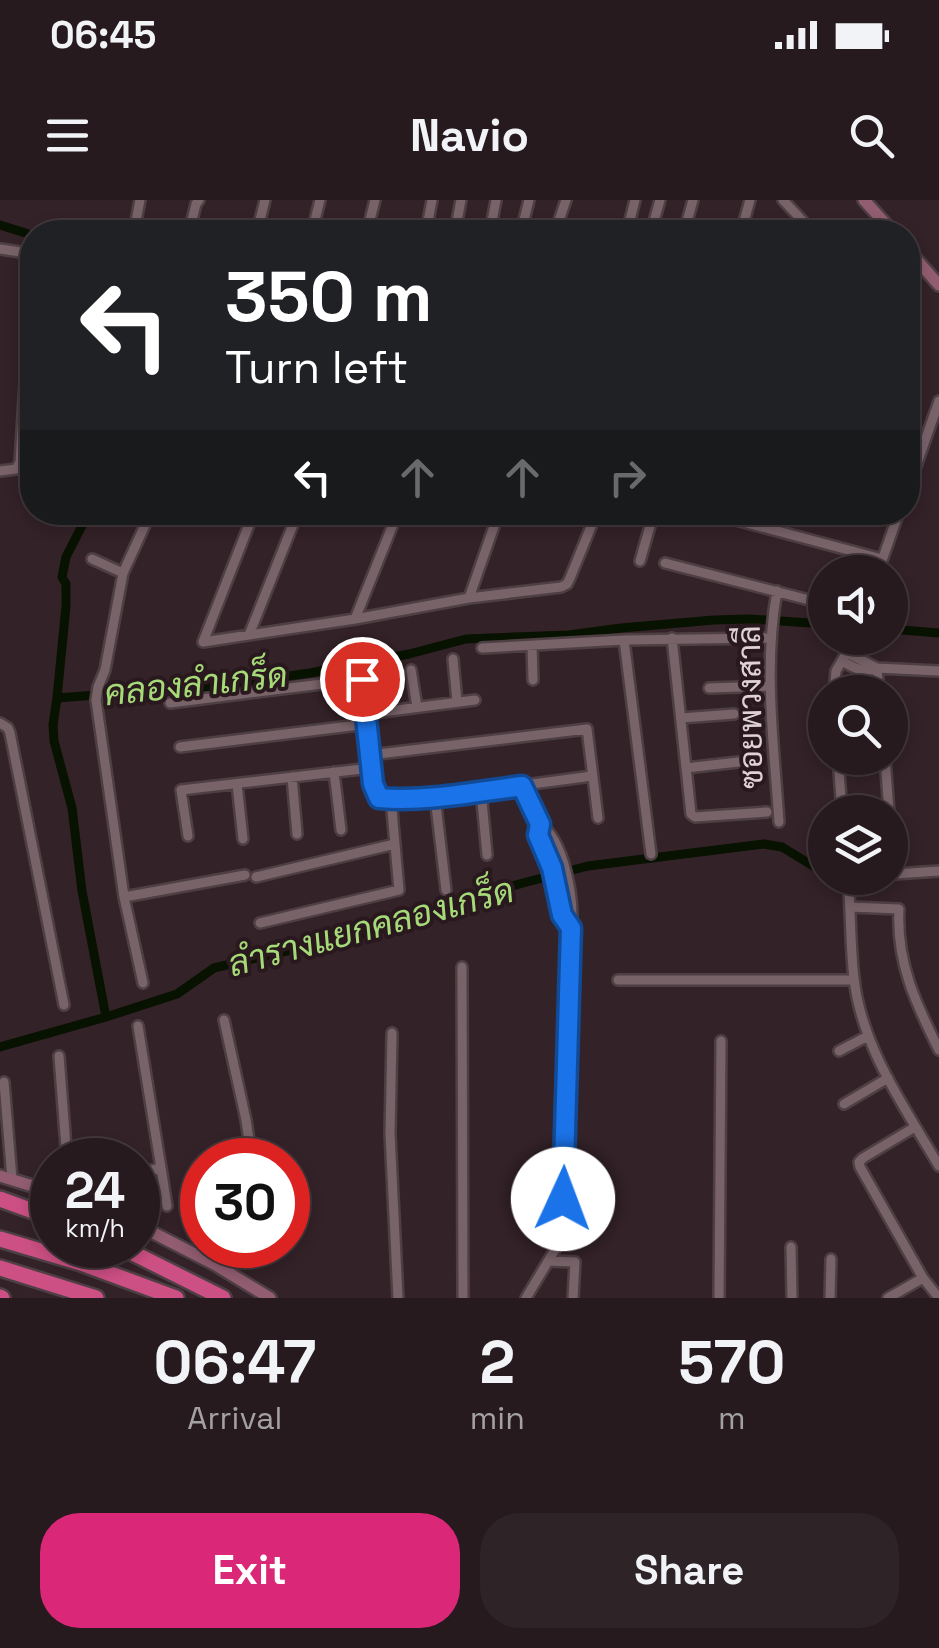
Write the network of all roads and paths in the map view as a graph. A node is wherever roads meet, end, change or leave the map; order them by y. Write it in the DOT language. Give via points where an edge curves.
graph roads {
  1 [pos="783,200"];
  2 [pos="864,200"];
  3 [pos="802,220"];
  4 [pos="882,220"];
  5 [pos="920,264"];
  6 [pos="939,285"];
  7 [pos="939,401"];
  8 [pos="920,454"];
  9 [pos="144,525"];
  10 [pos="249,525"];
  11 [pos="293,525"];
  12 [pos="393,525"];
  13 [pos="495,525"];
  14 [pos="592,525"];
  15 [pos="650,525"];
  16 [pos="755,525"];
  17 [pos="894,525"];
  18 [pos="867,555"];
  19 [pos="883,555"];
  20 [pos="92,559"];
  21 [pos="640,561"];
  22 [pos="665,562"];
  23 [pos="123,573"];
  24 [pos="777,592"];
  25 [pos="469,598"];
  26 [pos="808,600"];
  27 [pos="355,619"];
  28 [pos="249,635"];
  29 [pos="770,637"];
  30 [pos="672,638"];
  31 [pos="624,640"];
  32 [pos="532,646"];
  33 [pos="482,648"];
  34 [pos="844,657"];
  35 [pos="452,659"];
  36 [pos="877,668"];
  37 [pos="410,670"];
  38 [pos="939,670"];
  39 [pos="835,675"];
  40 [pos="878,675"];
  41 [pos="533,680"];
  42 [pos="770,686"];
  43 [pos="709,688"];
  44 [pos="475,700"];
  45 [pos="457,702"];
  46 [pos="170,703"];
  47 [pos="417,707"];
  48 [pos="734,714"];
  49 [pos="682,718"];
  50 [pos="366,719"];
  51 [pos="0,724"];
  52 [pos="180,747"];
  53 [pos="370,755"];
  54 [pos="738,762"];
  55 [pos="371,768"];
  56 [pos="686,768"];
  57 [pos="334,772"];
  58 [pos="592,776"];
  59 [pos="292,777"];
  60 [pos="237,784"];
  61 [pos="522,786"];
  62 [pos="480,791"];
  63 [pos="434,796"];
  64 [pos="392,799"];
  65 [pos="767,812"];
  66 [pos="598,818"];
  67 [pos="778,822"];
  68 [pos="341,830"];
  69 [pos="297,834"];
  70 [pos="188,836"];
  71 [pos="243,839"];
  72 [pos="395,844"];
  73 [pos="652,854"];
  74 [pos="488,855"];
  75 [pos="939,871"];
  76 [pos="908,873"];
  77 [pos="446,890"];
  78 [pos="850,895"];
  79 [pos="124,897"];
  80 [pos="851,906"];
  81 [pos="260,924"];
  82 [pos="462,967"];
  83 [pos="618,980"];
  84 [pos="854,980"];
  85 [pos="143,983"];
  86 [pos="64,1006"];
  87 [pos="224,1020"];
  88 [pos="138,1026"];
  89 [pos="392,1033"];
  90 [pos="868,1036"];
  91 [pos="721,1041"];
  92 [pos="939,1050"];
  93 [pos="839,1051"];
  94 [pos="59,1056"];
  95 [pos="888,1078"];
  96 [pos="4,1082"];
  97 [pos="844,1104"];
  98 [pos="916,1126"];
  99 [pos="65,1138"];
  100 [pos="249,1138"];
  101 [pos="939,1166"];
  102 [pos="161,1168"];
  103 [pos="6,1177"];
  104 [pos="30,1185"];
  105 [pos="0,1199"];
  106 [pos="167,1206"];
  107 [pos="30,1210"];
  108 [pos="160,1237"];
  109 [pos="0,1238"];
  110 [pos="791,1246"];
  111 [pos="831,1259"];
  112 [pos="548,1261"];
  113 [pos="160,1267"];
  114 [pos="0,1268"];
  115 [pos="230,1268"];
  116 [pos="232,1275"];
  117 [pos="923,1278"];
  118 [pos="96,1298"];
  119 [pos="176,1298"];
  120 [pos="223,1298"];
  121 [pos="270,1298"];
  122 [pos="398,1298"];
  123 [pos="463,1298"];
  124 [pos="526,1298"];
  125 [pos="573,1298"];
  126 [pos="719,1298"];
  127 [pos="792,1298"];
  128 [pos="830,1298"];
  129 [pos="888,1298"];
  130 [pos="939,1298"];
  1 -- 3 [label="street"];
  2 -- 4 [label="main road"];
  5 -- 6 [label="main road"];
  7 -- 8 [label="street"];
  9 -- 23 [label="street"];
  10 -- 28 [label="street" via="203,642"];
  11 -- 28 [label="street"];
  12 -- 27 [label="street"];
  13 -- 25 [label="street"];
  14 -- 25 [label="street" via="567,584"];
  15 -- 21 [label="street"];
  16 -- 18 [label="street"];
  17 -- 19 [label="street"];
  20 -- 23 [label="street"];
  22 -- 24 [label="street"];
  23 -- 79 [label="street" via="96,700"];
  24 -- 26 [label="street"];
  24 -- 29 [label="street, ซอยพวงสาลี"];
  25 -- 27 [label="street"];
  27 -- 28 [label="street"];
  29 -- 30 [label="street"];
  29 -- 42 [label="street, ซอยพวงสาลี"];
  30 -- 31 [label="street"];
  30 -- 49 [label="street"];
  31 -- 32 [label="street"];
  31 -- 73 [label="street"];
  32 -- 33 [label="street"];
  32 -- 41 [label="street"];
  34 -- 36 [label="street"];
  34 -- 39 [label="street"];
  35 -- 45 [label="street"];
  36 -- 38 [label="street"];
  36 -- 40 [label="street"];
  37 -- 47 [label="street"];
  42 -- 43 [label="street"];
  42 -- 67 [label="street, ซอยพวงสาลี"];
  44 -- 45 [label="street"];
  45 -- 47 [label="street"];
  46 -- 50 [label="street" via="362,679"];
  47 -- 50 [label="street"];
  48 -- 49 [label="street"];
  49 -- 56 [label="street"];
  50 -- 52 [label="street"];
  50 -- 53 [label="street"];
  51 -- 86 [label="street" via="10,733"];
  53 -- 55 [label="street"];
  53 -- 58 [label="street" via="587,729"];
  54 -- 56 [label="street"];
  55 -- 57 [label="street"];
  55 -- 64 [label="street" via="379,798"];
  56 -- 65 [label="street" via="692,816"];
  57 -- 59 [label="street"];
  57 -- 68 [label="street"];
  58 -- 61 [label="street"];
  58 -- 66 [label="street"];
  59 -- 60 [label="street"];
  59 -- 69 [label="street"];
  60 -- 70 [label="street" via="181,790"];
  60 -- 71 [label="street"];
  61 -- 62 [label="street"];
  61 -- 112 [label="street" via="571,928 562,1238"];
  62 -- 63 [label="street"];
  62 -- 74 [label="street"];
  63 -- 64 [label="street"];
  63 -- 77 [label="street"];
  64 -- 72 [label="street"];
  72 -- 79 [label="street"];
  72 -- 81 [label="street" via="399,890"];
  75 -- 76 [label="street"];
  78 -- 80 [label="street"];
  79 -- 85 [label="street"];
  80 -- 84 [label="street"];
  80 -- 92 [label="street" via="899,909 904,971"];
  82 -- 123 [label="street"];
  83 -- 84 [label="street"];
  84 -- 90 [label="street"];
  87 -- 100 [label="street"];
  88 -- 102 [label="street"];
  89 -- 122 [label="street"];
  90 -- 93 [label="street"];
  90 -- 95 [label="street"];
  91 -- 126 [label="street"];
  94 -- 99 [label="street"];
  95 -- 97 [label="street"];
  95 -- 98 [label="street"];
  96 -- 103 [label="street"];
  98 -- 101 [label="street"];
  98 -- 117 [label="street" via="859,1162"];
  102 -- 106 [label="street"];
  103 -- 104 [label="main road"];
  105 -- 107 [label="highway"];
  108 -- 116 [label="main road"];
  109 -- 119 [label="highway"];
  110 -- 127 [label="street"];
  111 -- 128 [label="street"];
  112 -- 124 [label="street"];
  112 -- 125 [label="street" via="575,1262"];
  113 -- 120 [label="highway"];
  114 -- 118 [label="highway"];
  115 -- 116 [label="street"];
  116 -- 121 [label="main road"];
  117 -- 129 [label="street"];
  117 -- 130 [label="street"];
}
